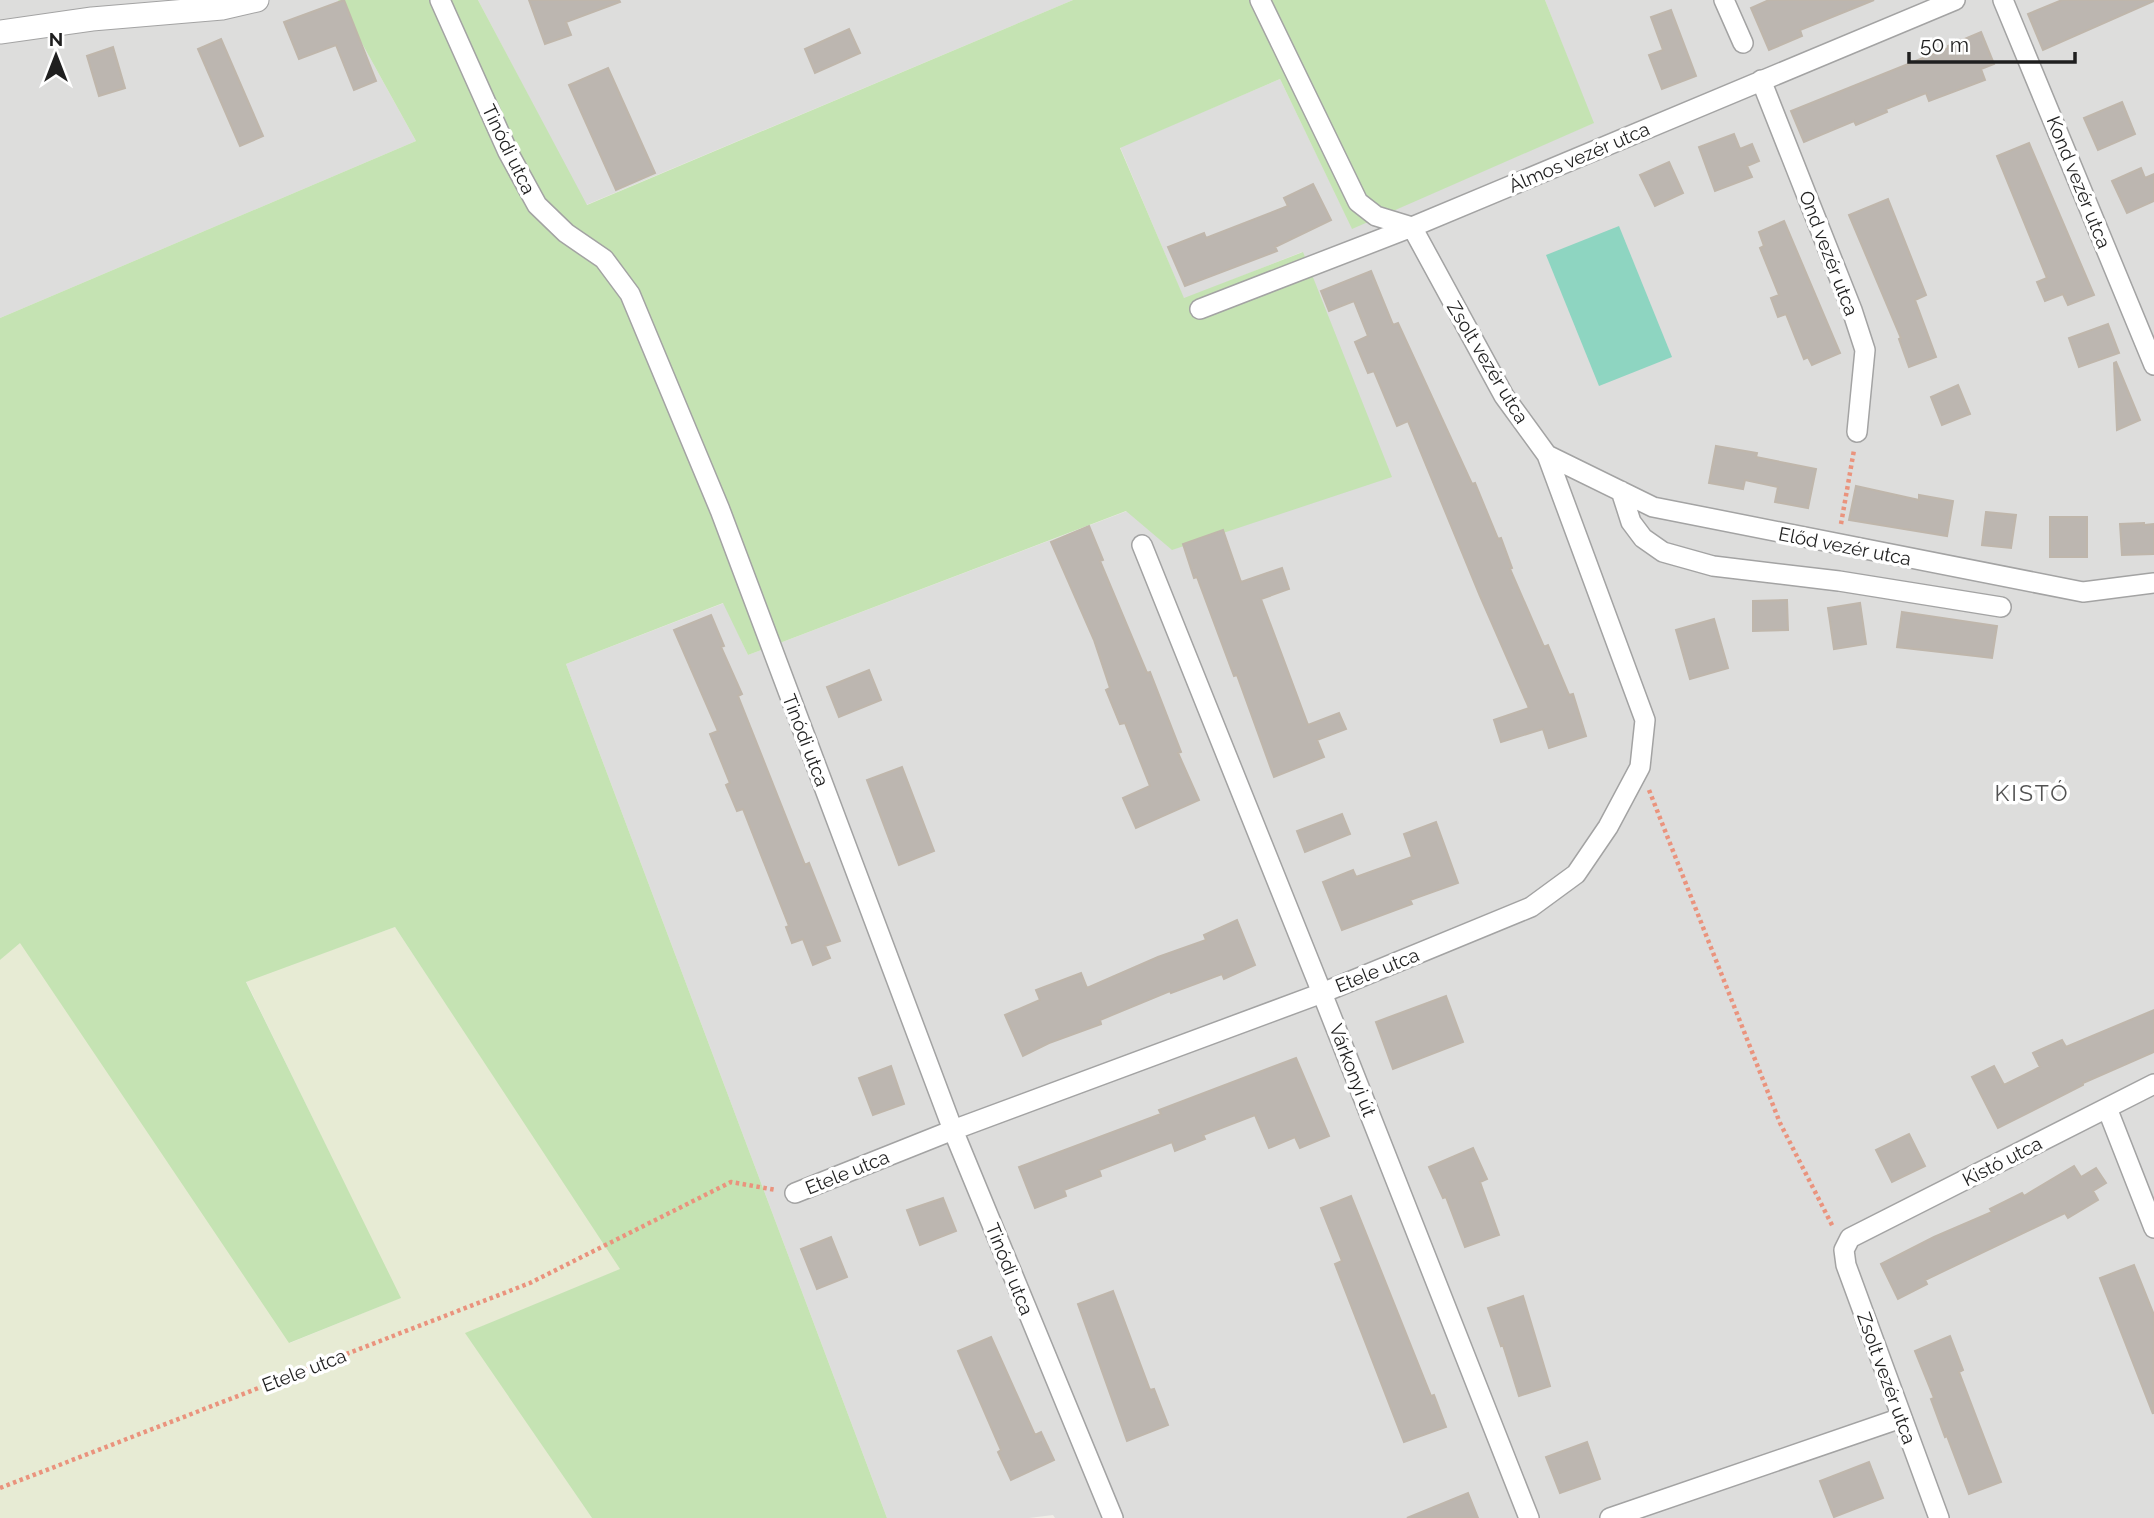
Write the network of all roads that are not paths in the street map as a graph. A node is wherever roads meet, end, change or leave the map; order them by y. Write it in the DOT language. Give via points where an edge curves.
graph roads {
  1 [pos="257,0"];
  2 [pos="440,0"];
  3 [pos="1260,0"];
  4 [pos="1724,0"];
  5 [pos="1955,0"];
  6 [pos="2003,0"];
  7 [pos="0,33"];
  8 [pos="1743,43"];
  9 [pos="1761,80"];
  10 [pos="1412,228"];
  11 [pos="1200,309"];
  12 [pos="2154,365"];
  13 [pos="1857,432"];
  14 [pos="1547,455"];
  15 [pos="1621,491"];
  16 [pos="1142,545"];
  17 [pos="2154,583"];
  18 [pos="2001,607"];
  19 [pos="1640,766"];
  20 [pos="1322,993"];
  21 [pos="2154,1084"];
  22 [pos="2107,1108"];
  23 [pos="953,1130"];
  24 [pos="795,1193"];
  25 [pos="2154,1228"];
  26 [pos="1843,1235"];
  27 [pos="1902,1418"];
  28 [pos="1112,1518"];
  29 [pos="1529,1518"];
  30 [pos="1611,1518"];
  31 [pos="1939,1518"];
  1 -- 7 [label="street"];
  2 -- 23 [label="street, Tinódi utca" via="508,152 537,205 566,233 604,259 630,294 720,510"];
  3 -- 10 [label="street" via="1359,202 1376,216"];
  4 -- 8 [label="street"];
  5 -- 9 [label="street, Álmos vezér utca"];
  6 -- 12 [label="street, Kond vezér utca"];
  9 -- 10 [label="street, Álmos vezér utca"];
  9 -- 13 [label="street, Ond vezér utca" via="1865,350"];
  10 -- 11 [label="street, Álmos vezér utca"];
  10 -- 14 [label="street, Zsolt vezér utca" via="1504,396"];
  14 -- 15 [label="street, Előd vezér utca"];
  14 -- 19 [label="street, Zsolt vezér utca" via="1644,720"];
  15 -- 17 [label="street, Előd vezér utca" via="1653,507 2083,592"];
  15 -- 18 [label="street" via="1631,522 1663,552 1713,566"];
  16 -- 20 [label="street, Várkonyi út"];
  19 -- 20 [label="street, Etele utca" via="1608,827 1576,874 1531,907"];
  20 -- 23 [label="street, Etele utca"];
  20 -- 29 [label="street, Várkonyi út"];
  21 -- 22 [label="street, Kistó utca"];
  22 -- 25 [label="street"];
  22 -- 26 [label="street, Kistó utca"];
  23 -- 24 [label="street, Etele utca"];
  23 -- 28 [label="street, Tinódi utca"];
  26 -- 27 [label="street, Zsolt vezér utca" via="1846,1265"];
  27 -- 30 [label="street"];
  27 -- 31 [label="street, Zsolt vezér utca"];
}
